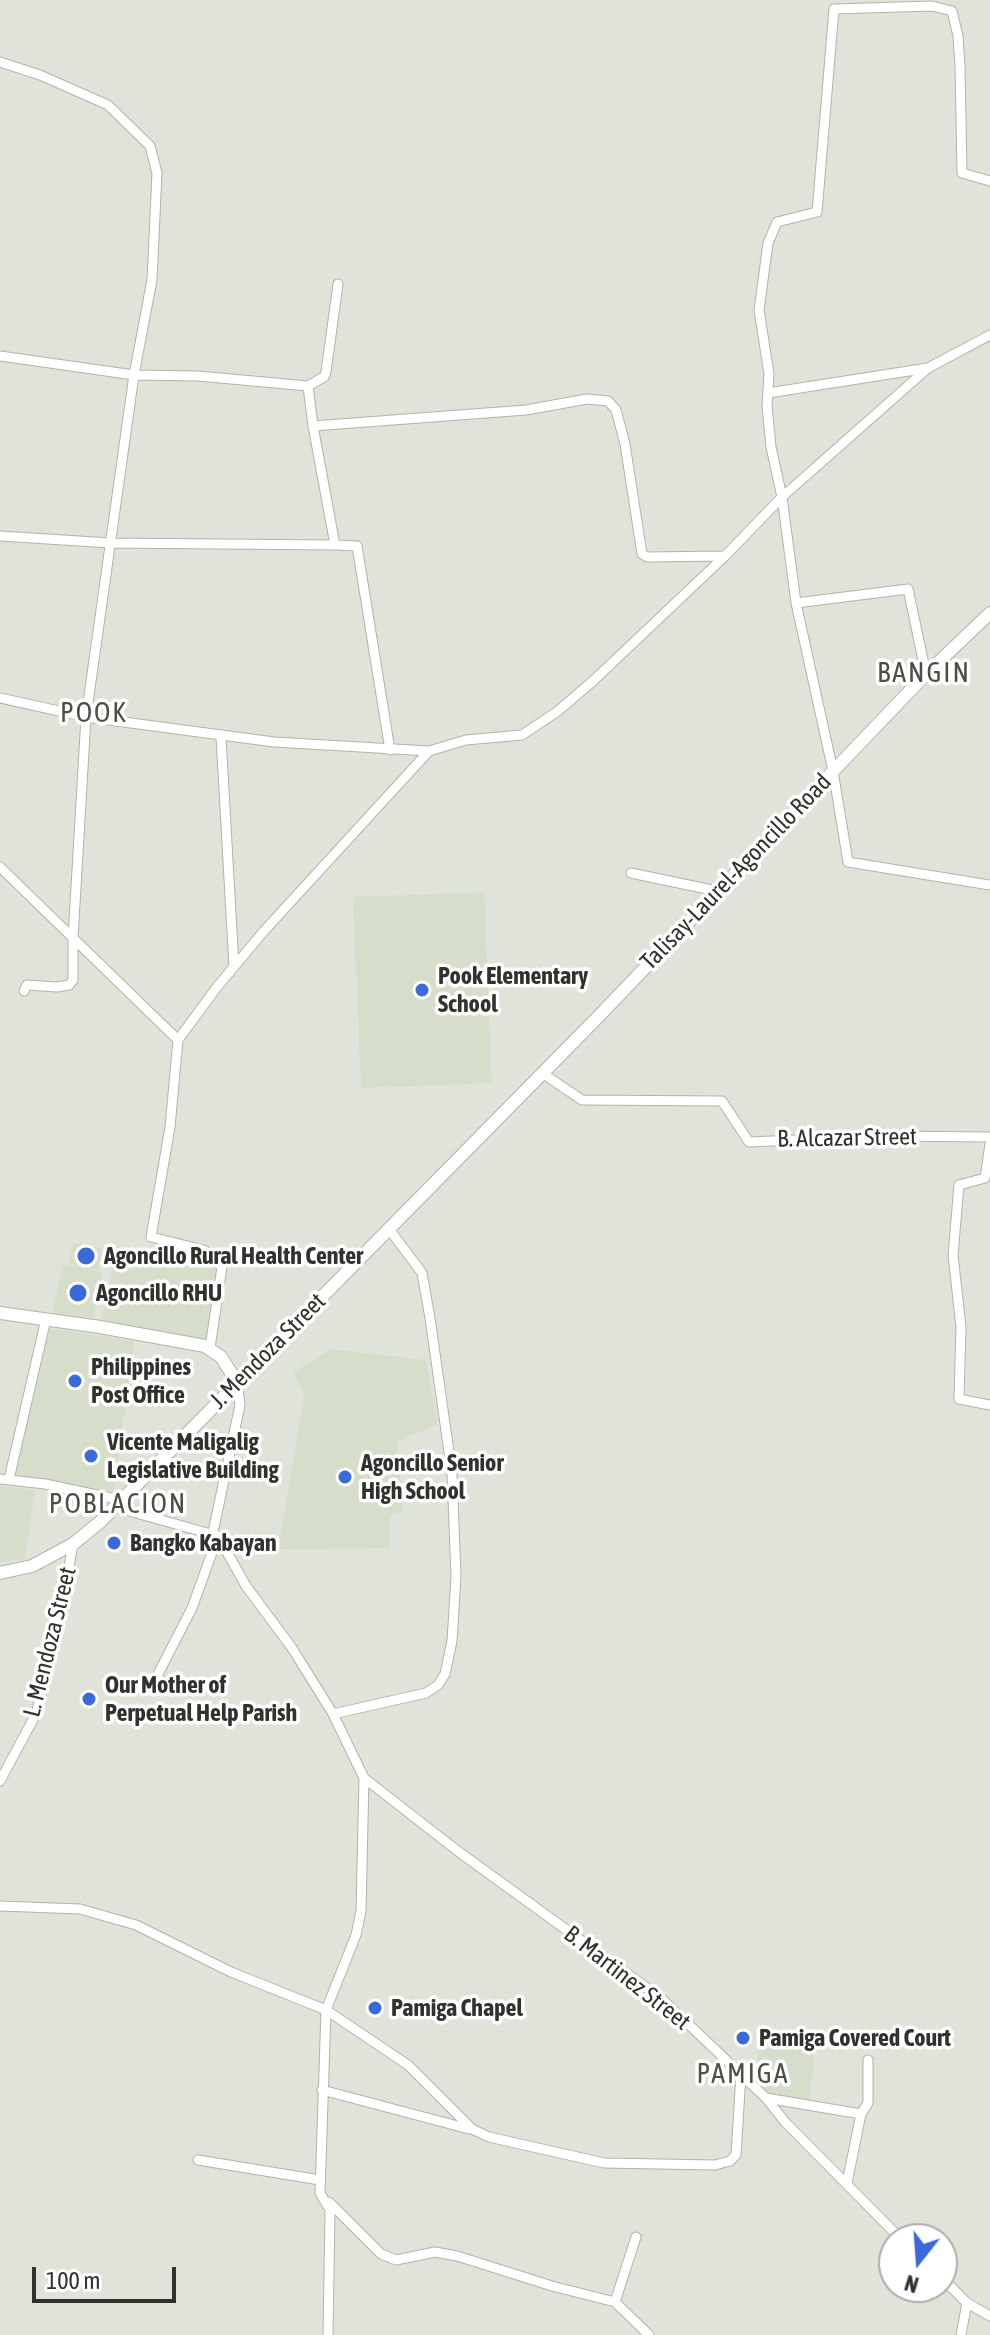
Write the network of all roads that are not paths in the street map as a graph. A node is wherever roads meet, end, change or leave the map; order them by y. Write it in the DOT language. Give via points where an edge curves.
graph roads {
  1 [pos="833,4"];
  2 [pos="0,62"];
  3 [pos="990,181"];
  4 [pos="338,284"];
  5 [pos="990,335"];
  6 [pos="0,356"];
  7 [pos="928,368"];
  8 [pos="134,375"];
  9 [pos="308,386"];
  10 [pos="768,393"];
  11 [pos="313,426"];
  12 [pos="782,497"];
  13 [pos="0,536"];
  14 [pos="110,543"];
  15 [pos="335,545"];
  16 [pos="725,556"];
  17 [pos="796,603"];
  18 [pos="990,613"];
  19 [pos="926,674"];
  20 [pos="0,698"];
  21 [pos="86,717"];
  22 [pos="221,737"];
  23 [pos="390,750"];
  24 [pos="429,751"];
  25 [pos="833,771"];
  26 [pos="0,867"];
  27 [pos="631,873"];
  28 [pos="990,885"];
  29 [pos="717,891"];
  30 [pos="73,938"];
  31 [pos="234,967"];
  32 [pos="24,991"];
  33 [pos="178,1040"];
  34 [pos="542,1073"];
  35 [pos="483,1133"];
  36 [pos="990,1137"];
  37 [pos="990,1144"];
  38 [pos="389,1229"];
  39 [pos="0,1313"];
  40 [pos="46,1319"];
  41 [pos="210,1348"];
  42 [pos="237,1382"];
  43 [pos="990,1405"];
  44 [pos="4,1479"];
  45 [pos="118,1504"];
  46 [pos="216,1534"];
  47 [pos="73,1544"];
  48 [pos="0,1573"];
  49 [pos="179,1687"];
  50 [pos="333,1714"];
  51 [pos="364,1778"];
  52 [pos="0,1781"];
  53 [pos="0,1906"];
  54 [pos="326,2010"];
  55 [pos="868,2060"];
  56 [pos="741,2074"];
  57 [pos="322,2090"];
  58 [pos="766,2098"];
  59 [pos="861,2114"];
  60 [pos="472,2129"];
  61 [pos="198,2160"];
  62 [pos="320,2180"];
  63 [pos="847,2183"];
  64 [pos="320,2193"];
  65 [pos="886,2223"];
  66 [pos="636,2237"];
  67 [pos="958,2294"];
  68 [pos="615,2302"];
  69 [pos="967,2303"];
  70 [pos="990,2316"];
  71 [pos="328,2335"];
  72 [pos="649,2335"];
  73 [pos="961,2335"];
  1 -- 3 [label="street" via="952,11 960,66 962,173"];
  1 -- 10 [label="street" via="817,212 777,222 768,243 759,310"];
  2 -- 8 [label="street" via="108,105 150,146 157,173 152,280"];
  4 -- 9 [label="street" via="326,372"];
  5 -- 7 [label="street"];
  6 -- 8 [label="street"];
  7 -- 10 [label="street"];
  7 -- 12 [label="street"];
  8 -- 9 [label="street"];
  8 -- 14 [label="street"];
  9 -- 11 [label="street"];
  10 -- 12 [label="street" via="771,447"];
  11 -- 15 [label="street"];
  11 -- 16 [label="street" via="608,401 616,410 625,444 642,554"];
  12 -- 16 [label="street"];
  12 -- 17 [label="street"];
  13 -- 14 [label="street"];
  14 -- 15 [label="street"];
  14 -- 21 [label="street"];
  15 -- 23 [label="street" via="357,546"];
  16 -- 24 [label="street" via="558,711 522,735 466,740"];
  17 -- 19 [label="street" via="908,589"];
  17 -- 25 [label="street"];
  18 -- 19 [label="main road, Talisay-Laurel-Agoncillo Road"];
  19 -- 25 [label="main road, Talisay-Laurel-Agoncillo Road"];
  20 -- 21 [label="street"];
  21 -- 22 [label="street"];
  21 -- 30 [label="street"];
  22 -- 23 [label="street"];
  22 -- 31 [label="street"];
  23 -- 24 [label="street"];
  24 -- 31 [label="street"];
  25 -- 28 [label="street" via="848,862"];
  25 -- 29 [label="main road, Talisay-Laurel-Agoncillo Road"];
  26 -- 30 [label="street"];
  27 -- 29 [label="street"];
  29 -- 34 [label="main road, Talisay-Laurel-Agoncillo Road"];
  30 -- 32 [label="street" via="69,985 27,985"];
  30 -- 33 [label="street"];
  31 -- 33 [label="street"];
  33 -- 41 [label="street" via="151,1237 204,1250 222,1267"];
  34 -- 35 [label="main road, Talisay-Laurel-Agoncillo Road"];
  34 -- 36 [label="street, B. Alcazar Street" via="582,1100 722,1101 749,1142"];
  35 -- 38 [label="main road, J. Mendoza Street"];
  37 -- 43 [label="street" via="985,1178 959,1185 953,1255 961,1327 959,1399"];
  38 -- 42 [label="main road, J. Mendoza Street"];
  38 -- 50 [label="street" via="422,1273 430,1318 452,1473 452,1641 445,1674 426,1693"];
  39 -- 40 [label="main road"];
  40 -- 41 [label="main road"];
  40 -- 44 [label="street"];
  41 -- 42 [label="main road"];
  42 -- 45 [label="main road, J. Mendoza Street"];
  42 -- 46 [label="street" via="240,1405"];
  44 -- 45 [label="street"];
  45 -- 46 [label="street"];
  45 -- 47 [label="main road, J. Mendoza Street"];
  46 -- 49 [label="street" via="192,1608 157,1676"];
  46 -- 50 [label="street"];
  47 -- 48 [label="main road, J. Mendoza Street" via="32,1566"];
  47 -- 52 [label="street, L. Mendoza Street" via="36,1714"];
  50 -- 51 [label="street"];
  51 -- 54 [label="street" via="361,1911"];
  51 -- 56 [label="street, B. Martinez Street" via="662,1999"];
  53 -- 54 [label="street" via="80,1909 136,1925 231,1972"];
  54 -- 57 [label="street"];
  54 -- 60 [label="street" via="408,2065"];
  55 -- 59 [label="street" via="868,2103"];
  56 -- 58 [label="street, B. Martinez Street"];
  56 -- 60 [label="street" via="736,2155 715,2165 604,2163"];
  57 -- 60 [label="street"];
  57 -- 62 [label="street"];
  58 -- 59 [label="street"];
  58 -- 63 [label="street, B. Martinez Street"];
  59 -- 63 [label="street"];
  61 -- 62 [label="street"];
  62 -- 64 [label="street"];
  63 -- 65 [label="street, B. Martinez Street"];
  64 -- 68 [label="street" via="381,2254 396,2260 435,2252 457,2256"];
  64 -- 71 [label="street" via="330,2210"];
  66 -- 68 [label="street"];
  67 -- 69 [label="street"];
  68 -- 72 [label="street"];
  69 -- 70 [label="street"];
  69 -- 73 [label="street"];
}
